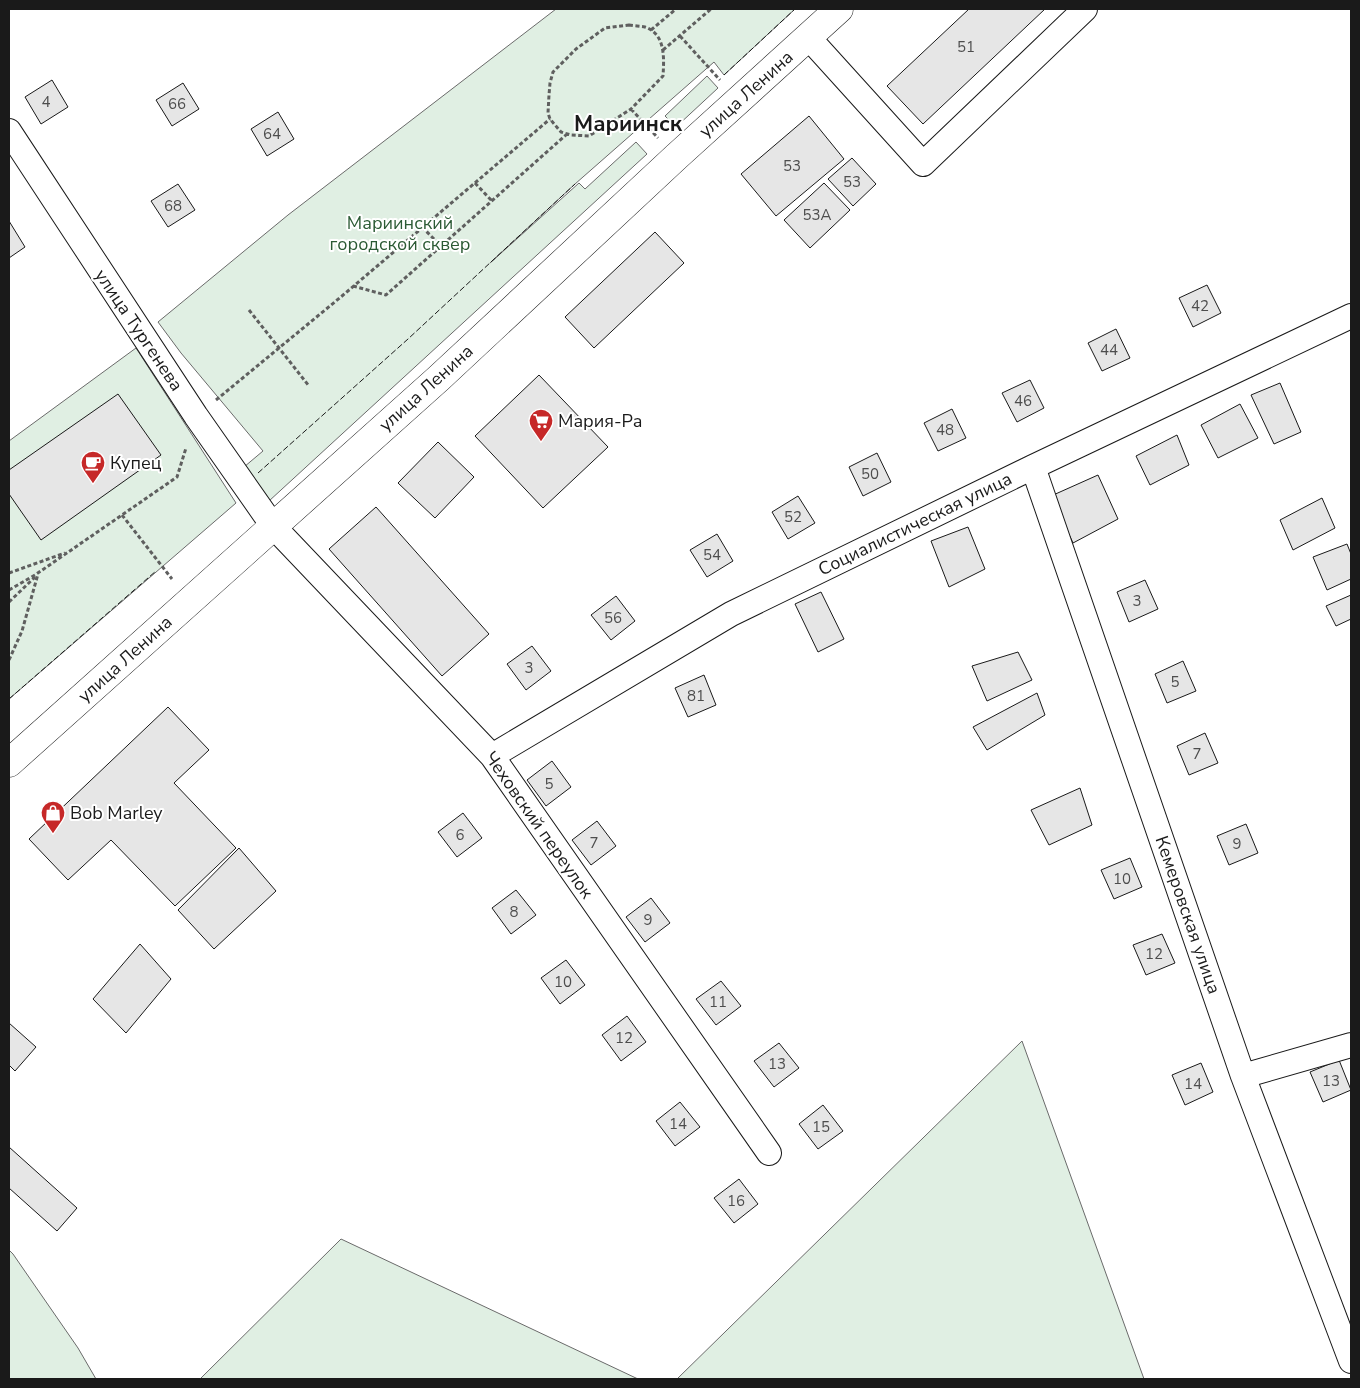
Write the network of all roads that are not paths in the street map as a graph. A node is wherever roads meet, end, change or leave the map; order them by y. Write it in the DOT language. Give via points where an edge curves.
graph roads {
  1 [pos="839,9"];
  2 [pos="1084,9"];
  3 [pos="808,38"];
  4 [pos="9,131"];
  5 [pos="1351,316"];
  6 [pos="1032,467"];
  7 [pos="273,526"];
  8 [pos="492,756"];
  9 [pos="9,763"];
  10 [pos="1351,1045"];
  11 [pos="1243,1076"];
  12 [pos="769,1153"];
  13 [pos="1351,1361"];
  1 -- 3 [label="main road, улица Ленина"];
  2 -- 3 [label="street" via="923,164"];
  3 -- 7 [label="main road, улица Ленина" via="439,378"];
  4 -- 7 [label="street, улица Тургенева" via="196,416"];
  5 -- 6 [label="street, Социалистическая улица"];
  6 -- 8 [label="street, Социалистическая улица" via="731,614"];
  6 -- 11 [label="street, Кемеровская улица"];
  7 -- 8 [label="street, Чеховский переулок"];
  7 -- 9 [label="main road, улица Ленина"];
  8 -- 12 [label="street, Чеховский переулок"];
  10 -- 11 [label="street"];
  11 -- 13 [label="street, Кемеровская улица"];
}
